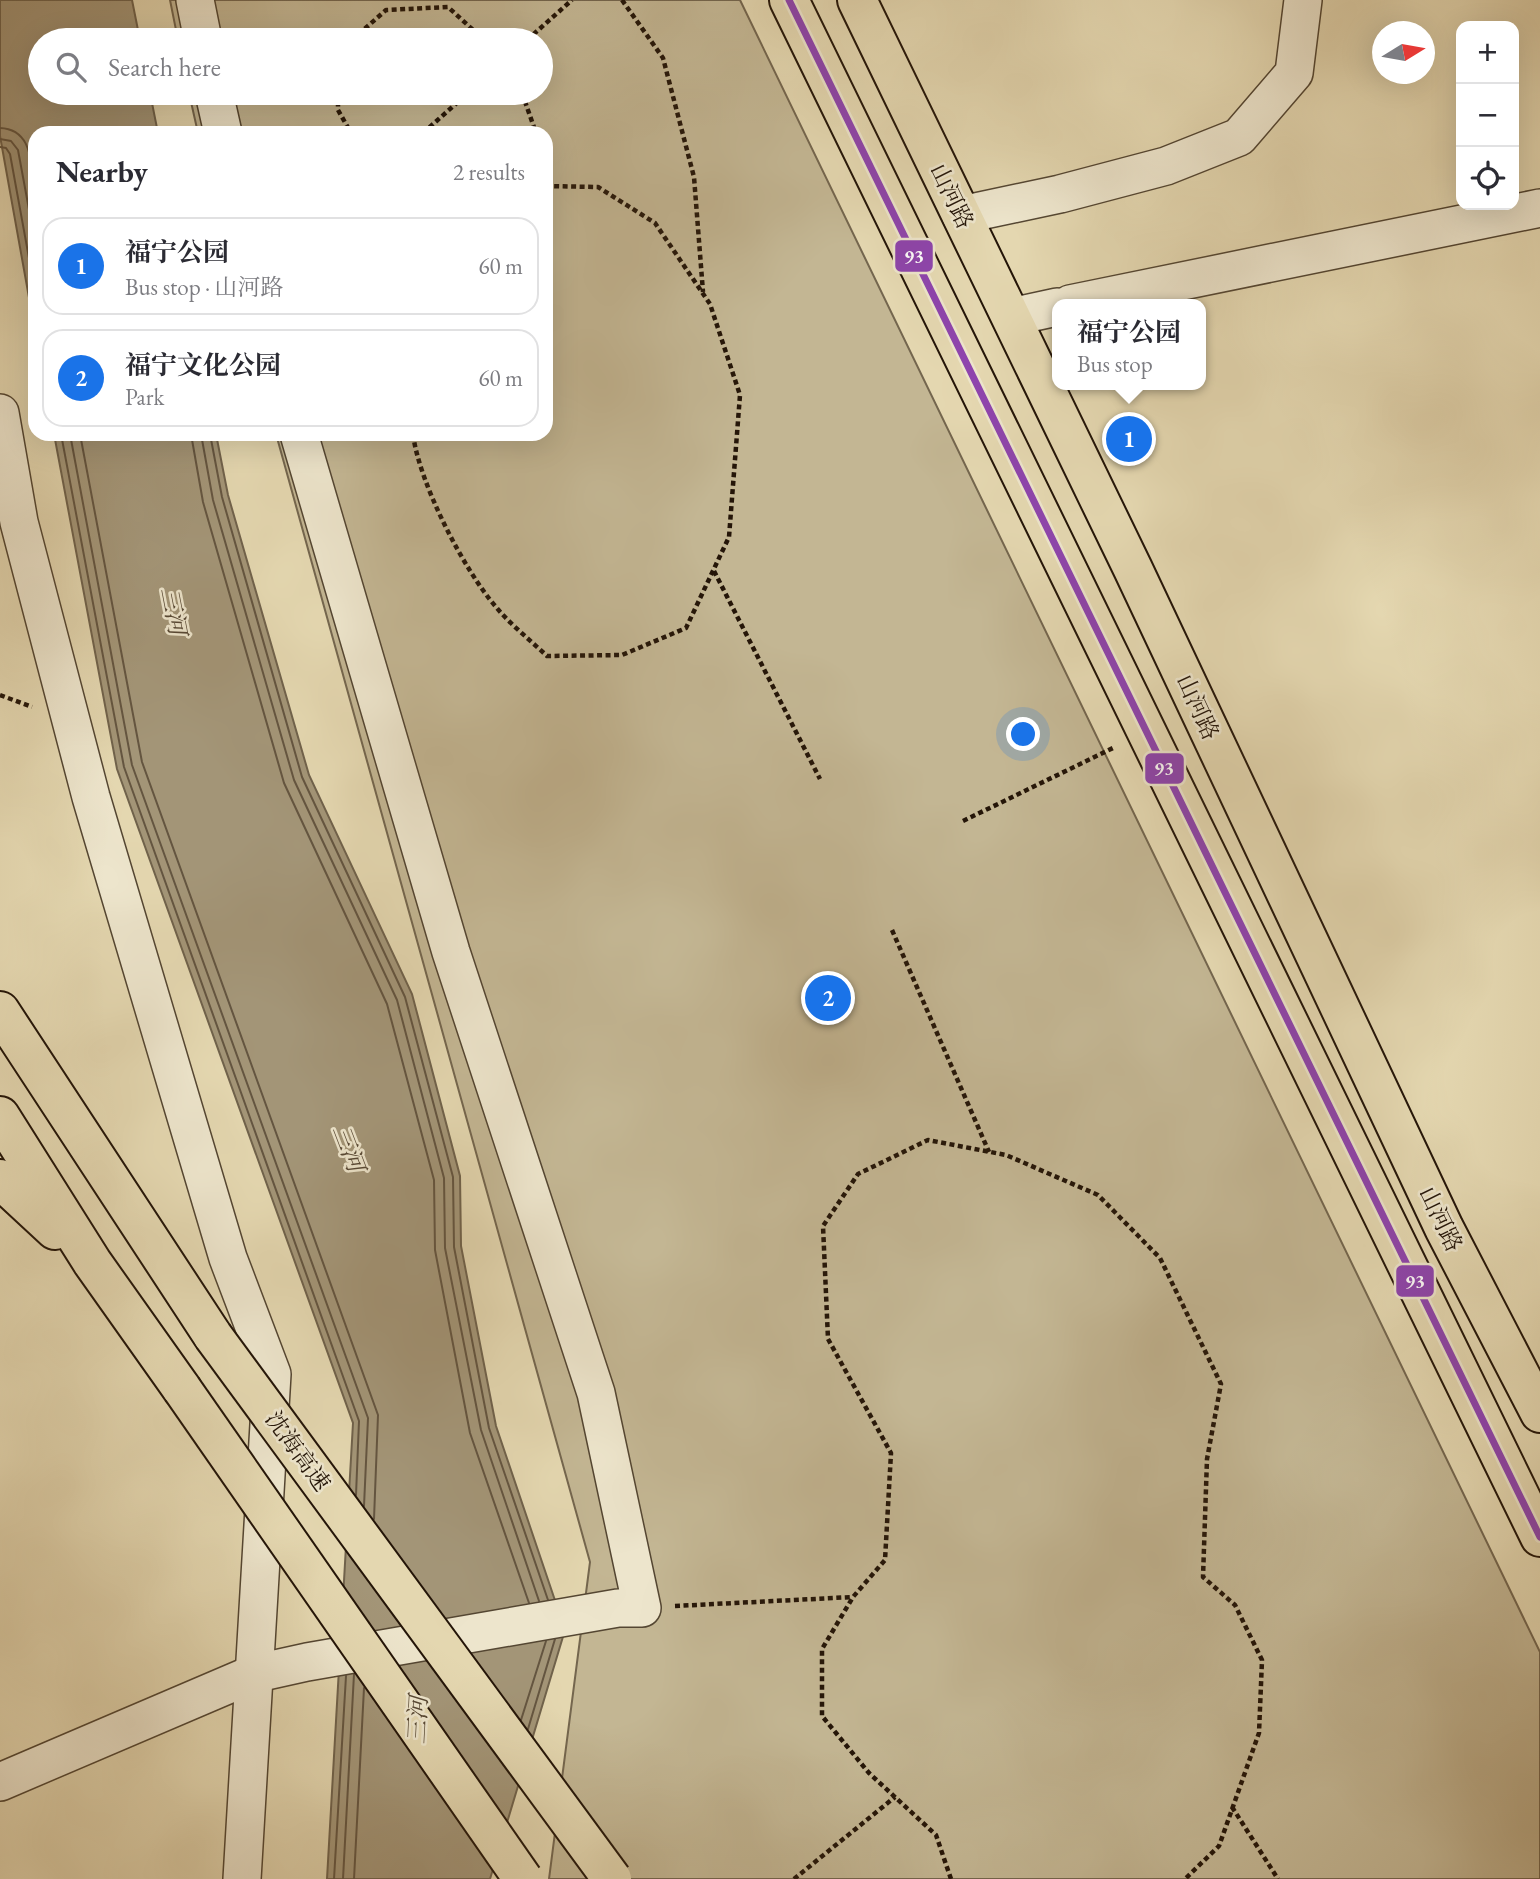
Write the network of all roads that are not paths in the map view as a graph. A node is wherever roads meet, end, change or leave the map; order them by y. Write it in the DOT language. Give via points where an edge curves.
graph roads {
  1 [pos="195,0"];
  2 [pos="789,0"];
  3 [pos="857,0"];
  4 [pos="1303,0"];
  5 [pos="201,28"];
  6 [pos="217,105"];
  7 [pos="222,126"];
  8 [pos="1540,208"];
  9 [pos="961,215"];
  10 [pos="1094,299"];
  11 [pos="1052,308"];
  12 [pos="1010,317"];
  13 [pos="0,413"];
  14 [pos="301,441"];
  15 [pos="0,1011"];
  16 [pos="0,1116"];
  17 [pos="0,1179"];
  18 [pos="92,1262"];
  19 [pos="1540,1413"];
  20 [pos="1540,1537"];
  21 [pos="253,1674"];
  22 [pos="0,1782"];
  23 [pos="242,1879"];
  24 [pos="523,1879"];
  25 [pos="612,1879"];
  1 -- 5 [label="street"];
  2 -- 20 [label="main road"];
  3 -- 9 [label="main road, 山河路"];
  4 -- 9 [label="street" via="1294,73 1239,137 1166,166"];
  6 -- 7 [label="street"];
  8 -- 10 [label="street"];
  9 -- 12 [label="main road, 山河路"];
  11 -- 12 [label="street"];
  12 -- 19 [label="main road, 山河路" via="1444,1228"];
  13 -- 21 [label="street" via="19,522 91,797 228,1258 272,1374"];
  14 -- 21 [label="street, bridge" via="451,953 596,1393 630,1608"];
  15 -- 25 [label="main road, 沈海高速, bridge" via="213,1336"];
  16 -- 18 [label="main road"];
  17 -- 18 [label="main road"];
  18 -- 24 [label="main road, bridge"];
  21 -- 22 [label="street"];
  21 -- 23 [label="street"];
}
